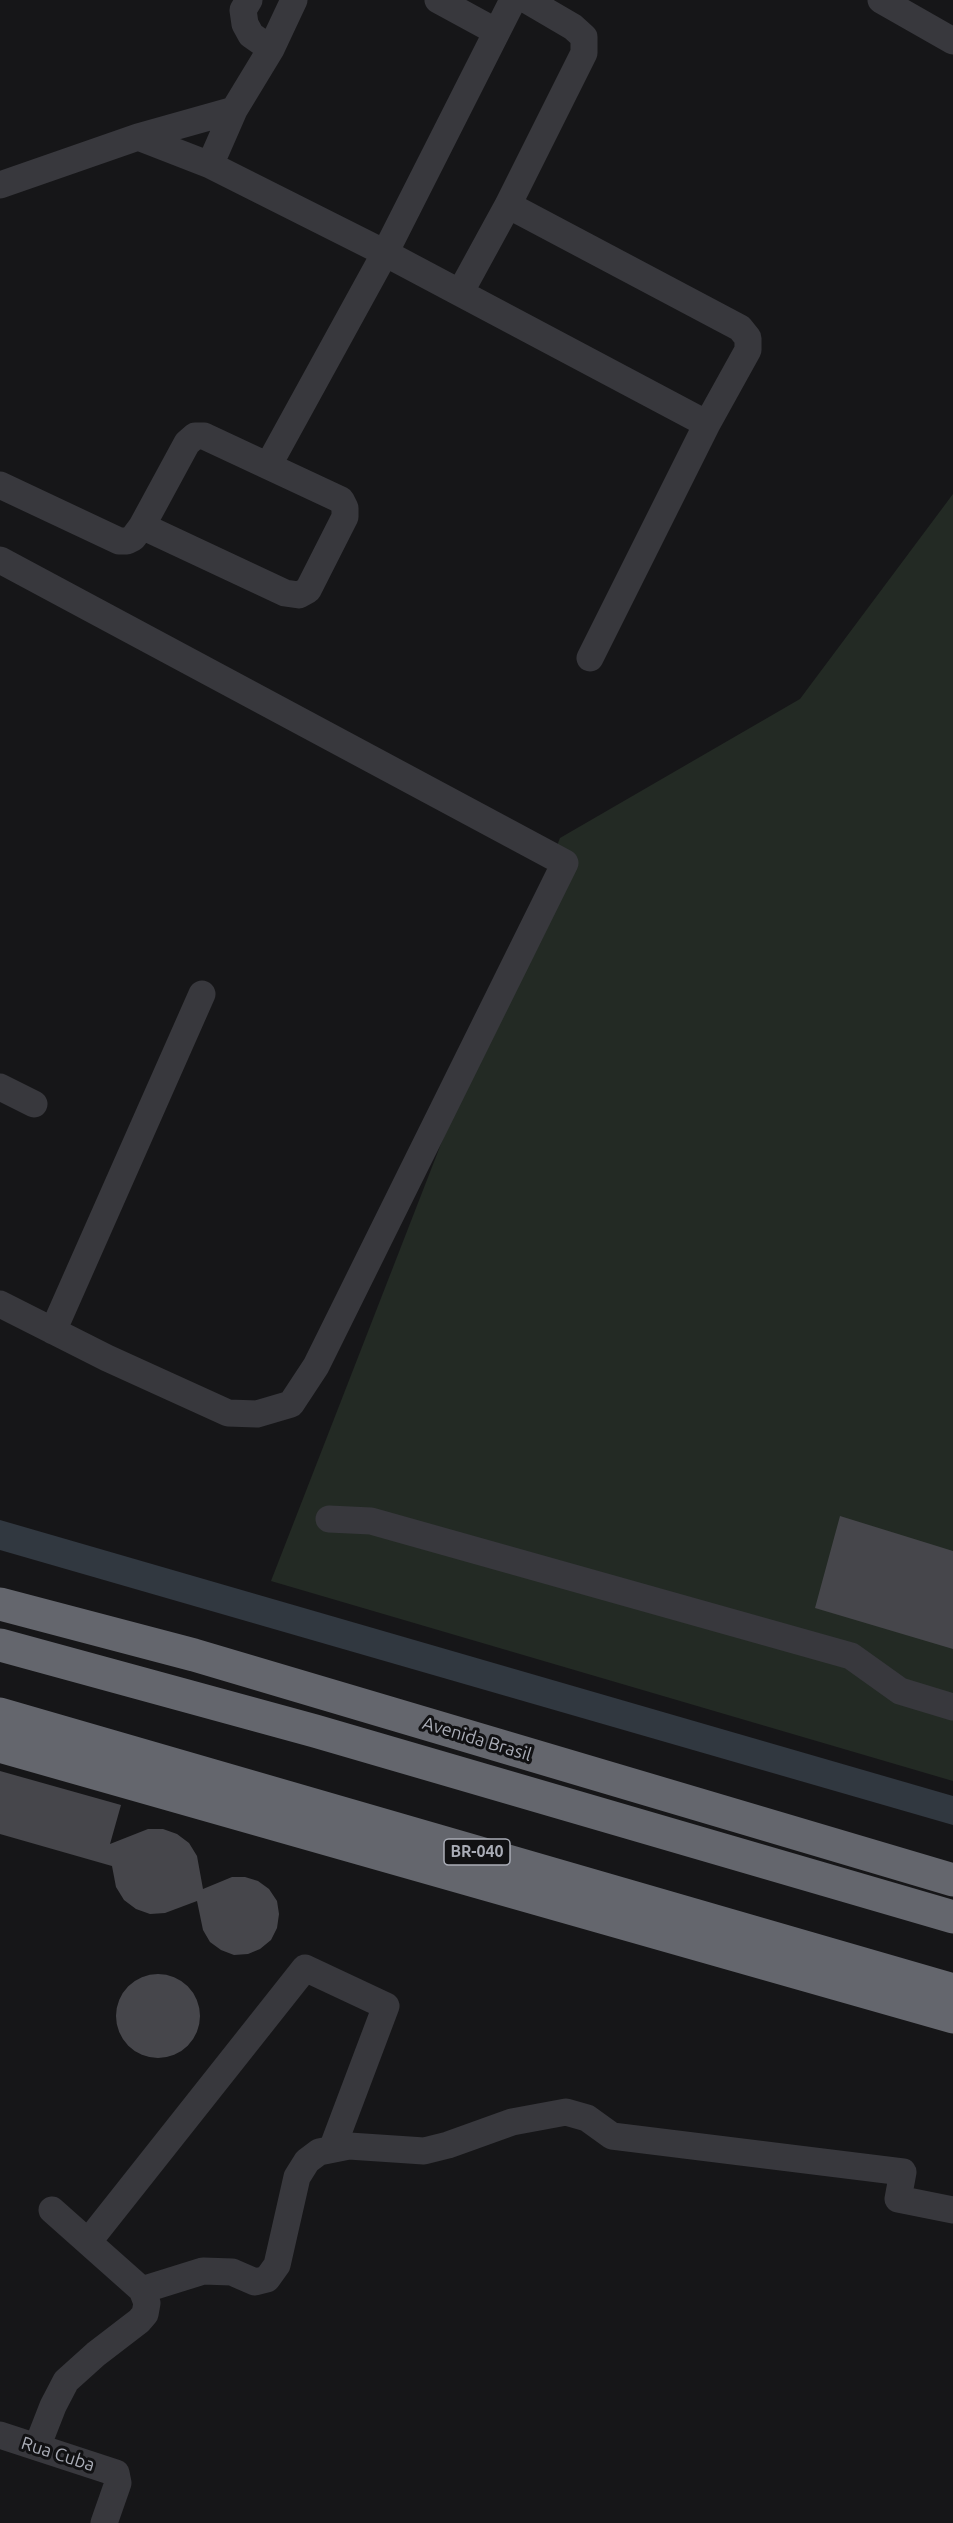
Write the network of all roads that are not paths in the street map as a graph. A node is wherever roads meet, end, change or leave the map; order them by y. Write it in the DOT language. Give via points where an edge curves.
graph roads {
  1 [pos="249,0"];
  2 [pos="294,0"];
  3 [pos="438,0"];
  4 [pos="513,0"];
  5 [pos="527,0"];
  6 [pos="881,0"];
  7 [pos="495,31"];
  8 [pos="953,40"];
  9 [pos="271,49"];
  10 [pos="234,110"];
  11 [pos="138,138"];
  12 [pos="210,165"];
  13 [pos="0,185"];
  14 [pos="508,205"];
  15 [pos="385,253"];
  16 [pos="460,291"];
  17 [pos="707,424"];
  18 [pos="268,466"];
  19 [pos="0,485"];
  20 [pos="142,526"];
  21 [pos="0,560"];
  22 [pos="590,658"];
  23 [pos="202,994"];
  24 [pos="0,1087"];
  25 [pos="34,1104"];
  26 [pos="0,1305"];
  27 [pos="53,1331"];
  28 [pos="329,1519"];
  29 [pos="0,1604"];
  30 [pos="0,1611"];
  31 [pos="0,1645"];
  32 [pos="953,1707"];
  33 [pos="0,1714"];
  34 [pos="315,1731"];
  35 [pos="0,1746"];
  36 [pos="953,1880"];
  37 [pos="953,1917"];
  38 [pos="953,1990"];
  39 [pos="953,2017"];
  40 [pos="332,2150"];
  41 [pos="52,2210"];
  42 [pos="953,2210"];
  43 [pos="88,2242"];
  44 [pos="142,2290"];
  45 [pos="0,2435"];
  46 [pos="37,2447"];
  47 [pos="104,2523"];
  1 -- 9 [label="street" via="243,10 245,24 251,35"];
  2 -- 9 [label="street"];
  3 -- 7 [label="street"];
  4 -- 7 [label="street"];
  5 -- 14 [label="street" via="584,37 584,53"];
  6 -- 8 [label="street"];
  7 -- 15 [label="street"];
  9 -- 10 [label="street"];
  10 -- 11 [label="street"];
  10 -- 12 [label="street"];
  11 -- 12 [label="street"];
  11 -- 13 [label="street"];
  12 -- 15 [label="street"];
  14 -- 16 [label="street"];
  14 -- 17 [label="street" via="740,328 748,338 748,350"];
  15 -- 16 [label="street"];
  15 -- 18 [label="street"];
  16 -- 17 [label="street"];
  17 -- 22 [label="street"];
  18 -- 20 [label="street" via="204,436 195,436"];
  18 -- 20 [label="street" via="340,500 345,508 345,518 308,590 299,595 285,593"];
  19 -- 20 [label="street" via="119,541 133,538"];
  21 -- 27 [label="street" via="565,863 316,1366 291,1404 257,1414 228,1413"];
  23 -- 27 [label="street"];
  24 -- 25 [label="street"];
  26 -- 27 [label="street"];
  28 -- 32 [label="street" via="371,1521 851,1656 900,1691"];
  29 -- 36 [label="highway, Avenida Brasil" via="194,1655"];
  30 -- 34 [label="highway"];
  31 -- 34 [label="highway, Avenida Brasil"];
  33 -- 38 [label="highway, BR-040"];
  34 -- 37 [label="highway, Avenida Brasil"];
  35 -- 39 [label="highway"];
  40 -- 42 [label="street" via="349,2146 424,2151 512,2122 566,2112 587,2118 612,2136 903,2172 898,2199"];
  40 -- 43 [label="street" via="386,2006 306,1968"];
  40 -- 44 [label="street" via="319,2152 297,2177 278,2265 267,2279 255,2282 232,2272 203,2271"];
  41 -- 43 [label="street"];
  43 -- 44 [label="street"];
  44 -- 46 [label="street" via="147,2303 145,2314 66,2381"];
  45 -- 46 [label="street, Rua Cuba"];
  46 -- 47 [label="street, Rua Cuba" via="116,2473 118,2482"];
}
